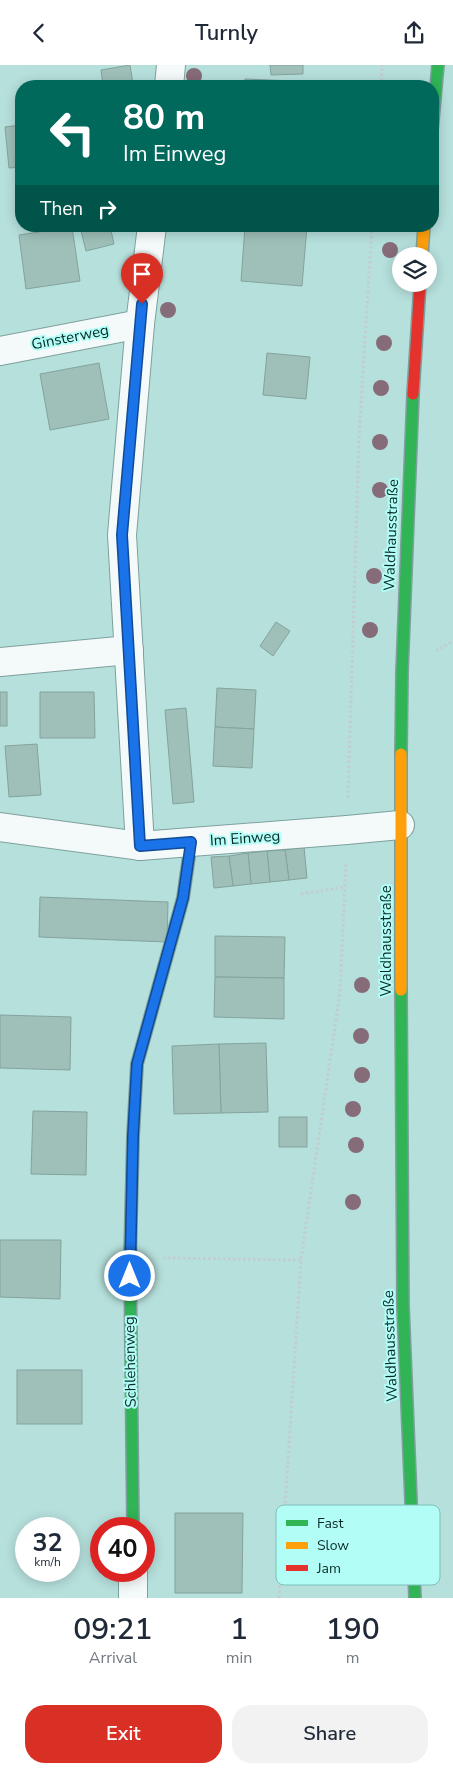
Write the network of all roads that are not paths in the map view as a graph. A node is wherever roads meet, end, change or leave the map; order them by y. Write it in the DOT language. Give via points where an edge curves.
graph roads {
  1 [pos="171,65"];
  2 [pos="438,65"];
  3 [pos="170,80"];
  4 [pos="437,80"];
  5 [pos="151,232"];
  6 [pos="424,232"];
  7 [pos="423,247"];
  8 [pos="419,292"];
  9 [pos="140,324"];
  10 [pos="0,351"];
  11 [pos="129,650"];
  12 [pos="0,663"];
  13 [pos="400,825"];
  14 [pos="0,827"];
  15 [pos="191,842"];
  16 [pos="140,846"];
  17 [pos="411,1505"];
  18 [pos="132,1517"];
  19 [pos="133,1582"];
  20 [pos="414,1585"];
  21 [pos="134,1598"];
  22 [pos="415,1598"];
  1 -- 3 [label="street"];
  2 -- 4 [label="street"];
  5 -- 9 [label="street"];
  6 -- 7 [label="street"];
  8 -- 13 [label="street, Waldhausstraße" via="409,446"];
  9 -- 10 [label="street, Ginsterweg"];
  9 -- 11 [label="street" via="122,535"];
  11 -- 12 [label="street"];
  11 -- 16 [label="street"];
  13 -- 15 [label="street, Im Einweg"];
  13 -- 17 [label="street, Waldhausstraße" via="403,1306"];
  14 -- 16 [label="street, Im Einweg"];
  15 -- 16 [label="street, Im Einweg"];
  15 -- 18 [label="street, Schlehenweg" via="183,898 137,1064 130,1257"];
  19 -- 21 [label="street"];
  20 -- 22 [label="street, Waldhausstraße"];
}
